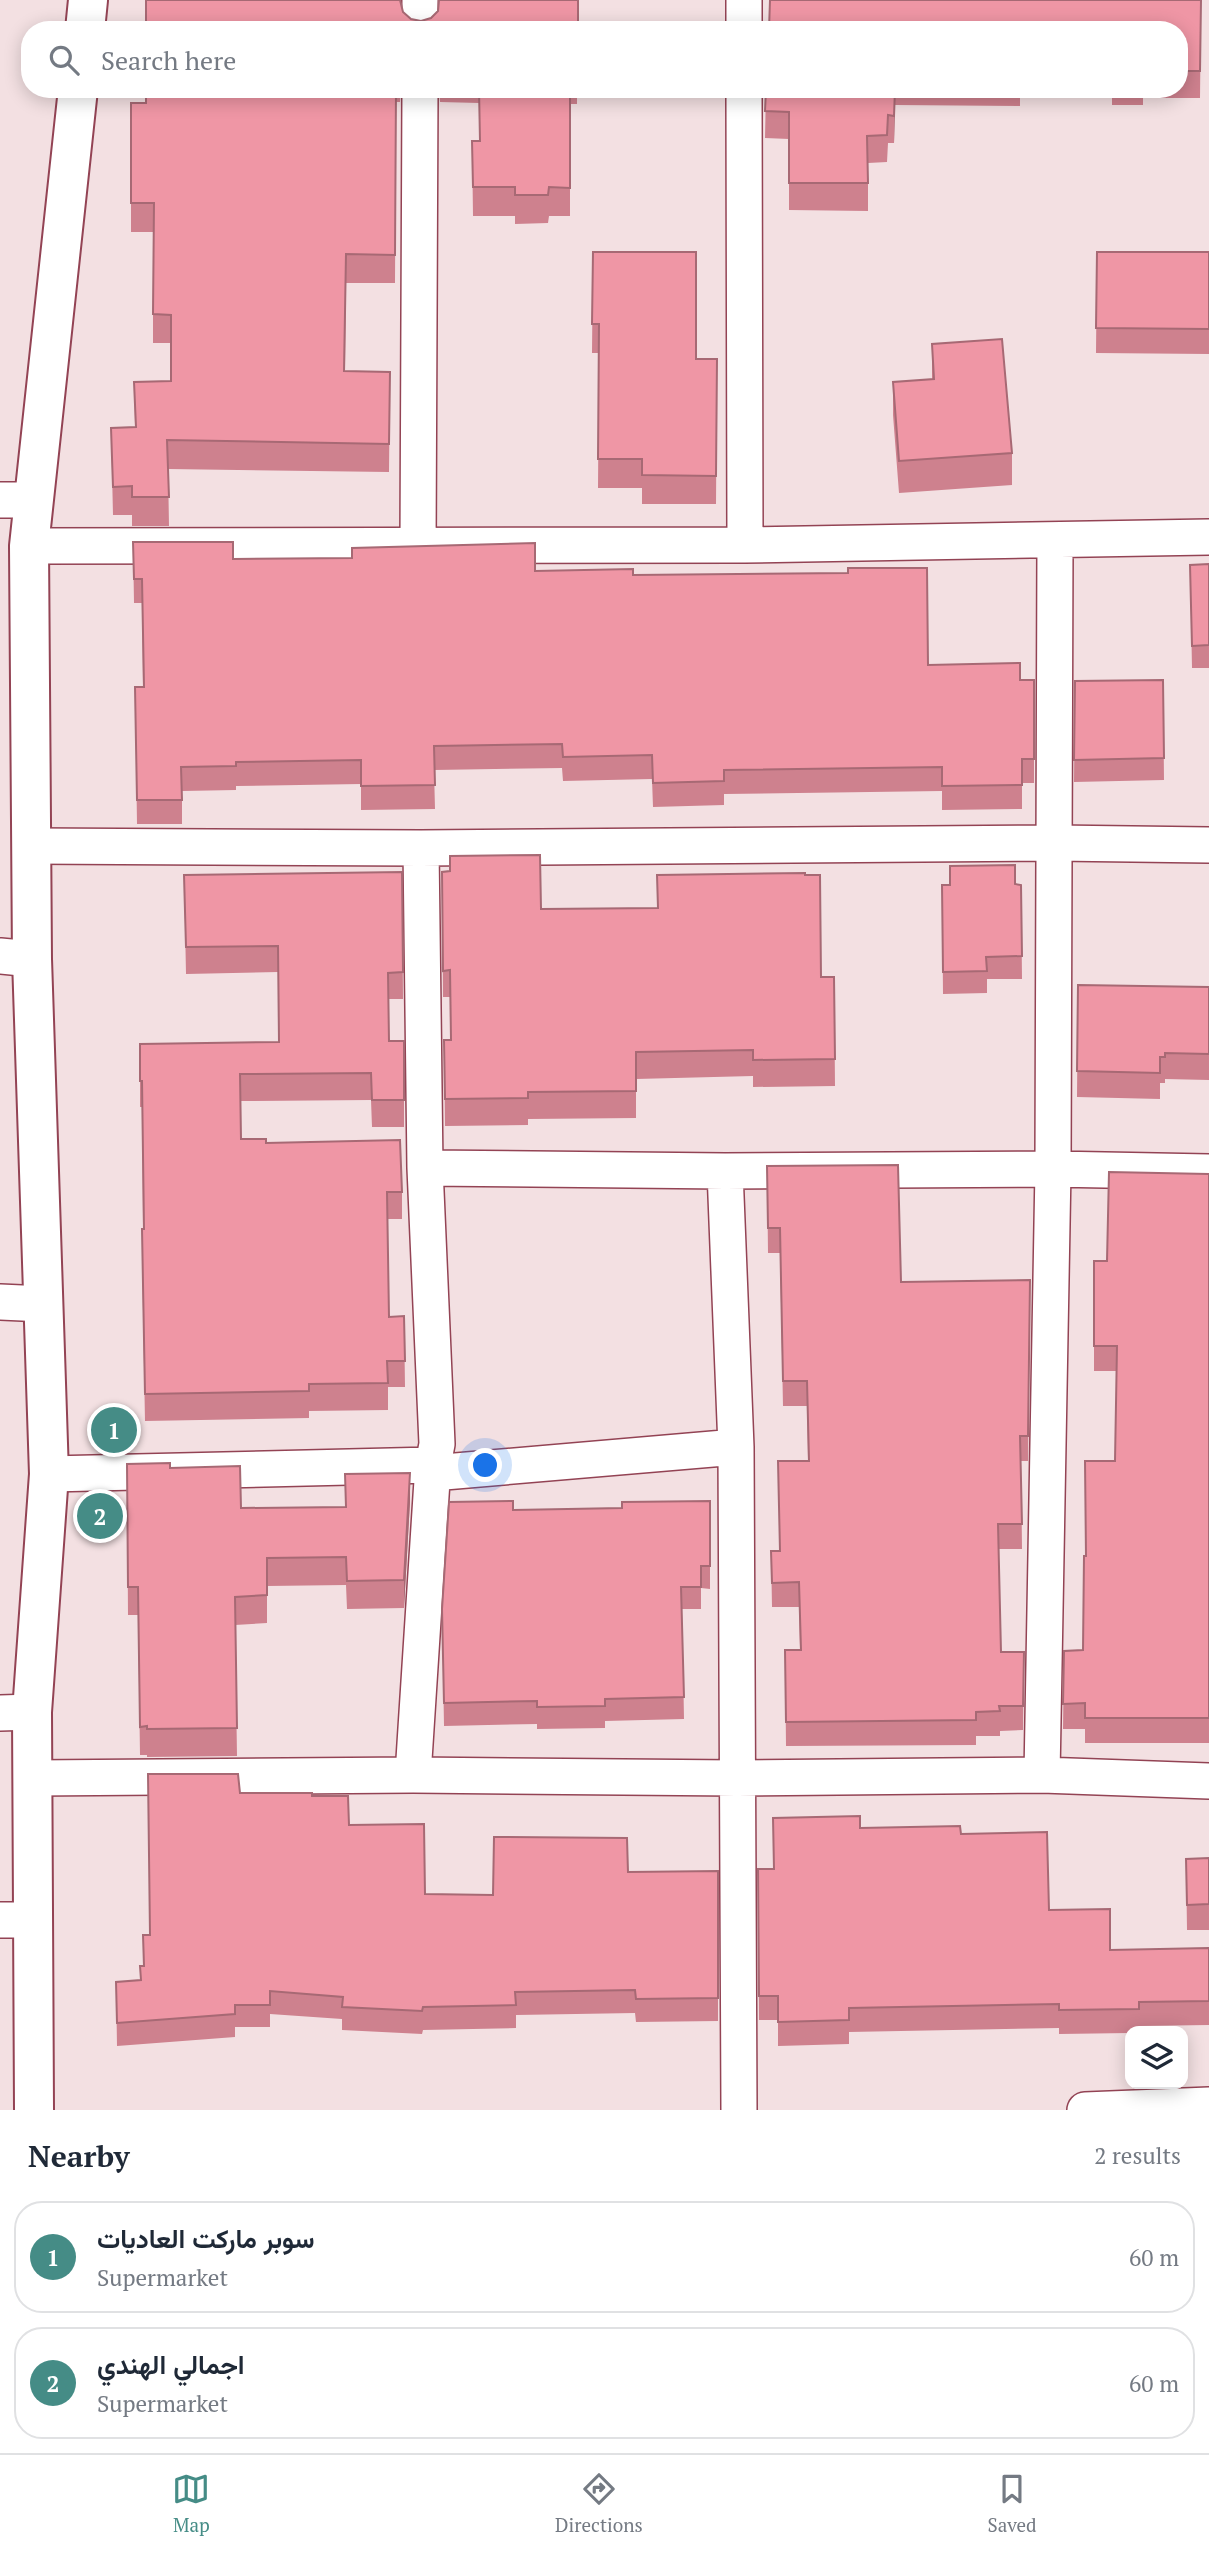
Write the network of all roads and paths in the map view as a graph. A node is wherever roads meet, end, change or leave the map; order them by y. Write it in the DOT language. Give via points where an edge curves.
graph roads {
  1 [pos="88,0"];
  2 [pos="420,0"];
  3 [pos="744,0"];
  4 [pos="86,21"];
  5 [pos="420,21"];
  6 [pos="744,21"];
  7 [pos="77,98"];
  8 [pos="420,98"];
  9 [pos="744,98"];
  10 [pos="16,500"];
  11 [pos="1209,537"];
  12 [pos="1055,541"];
  13 [pos="745,545"];
  14 [pos="29,546"];
  15 [pos="418,547"];
  16 [pos="1055,843"];
  17 [pos="1209,845"];
  18 [pos="31,846"];
  19 [pos="421,848"];
  20 [pos="16,958"];
  21 [pos="425,1168"];
  22 [pos="1053,1169"];
  23 [pos="725,1171"];
  24 [pos="1209,1172"];
  25 [pos="0,1302"];
  26 [pos="44,1304"];
  27 [pos="736,1447"];
  28 [pos="433,1465"];
  29 [pos="49,1474"];
  30 [pos="16,1712"];
  31 [pos="413,1775"];
  32 [pos="1042,1775"];
  33 [pos="33,1777"];
  34 [pos="737,1779"];
  35 [pos="1209,1781"];
  36 [pos="16,1920"];
  37 [pos="1209,2105"];
  38 [pos="34,2110"];
  39 [pos="739,2110"];
  40 [pos="1085,2110"];
  1 -- 4 [label="street"];
  2 -- 5 [label="street"];
  3 -- 6 [label="street"];
  7 -- 10 [label="street"];
  8 -- 15 [label="street"];
  9 -- 13 [label="street"];
  10 -- 14 [label="street"];
  11 -- 12 [label="street"];
  12 -- 13 [label="street"];
  12 -- 16 [label="street"];
  13 -- 15 [label="street"];
  14 -- 15 [label="street"];
  14 -- 18 [label="street"];
  16 -- 17 [label="street"];
  16 -- 19 [label="street"];
  16 -- 22 [label="street"];
  18 -- 19 [label="street"];
  18 -- 20 [label="street"];
  19 -- 21 [label="street"];
  20 -- 26 [label="street"];
  21 -- 23 [label="street"];
  21 -- 28 [label="street" via="437,1444"];
  22 -- 23 [label="street"];
  22 -- 24 [label="street"];
  22 -- 32 [label="street"];
  23 -- 27 [label="street"];
  25 -- 26 [label="street"];
  26 -- 29 [label="street"];
  27 -- 28 [label="street" via="444,1472"];
  27 -- 34 [label="street"];
  28 -- 29 [label="street"];
  28 -- 31 [label="street"];
  29 -- 30 [label="street"];
  30 -- 33 [label="street"];
  31 -- 33 [label="street"];
  31 -- 34 [label="street"];
  32 -- 34 [label="street"];
  32 -- 35 [label="street"];
  33 -- 36 [label="street"];
  34 -- 39 [label="street"];
  36 -- 38 [label="street"];
  37 -- 40 [label="street"];
}
